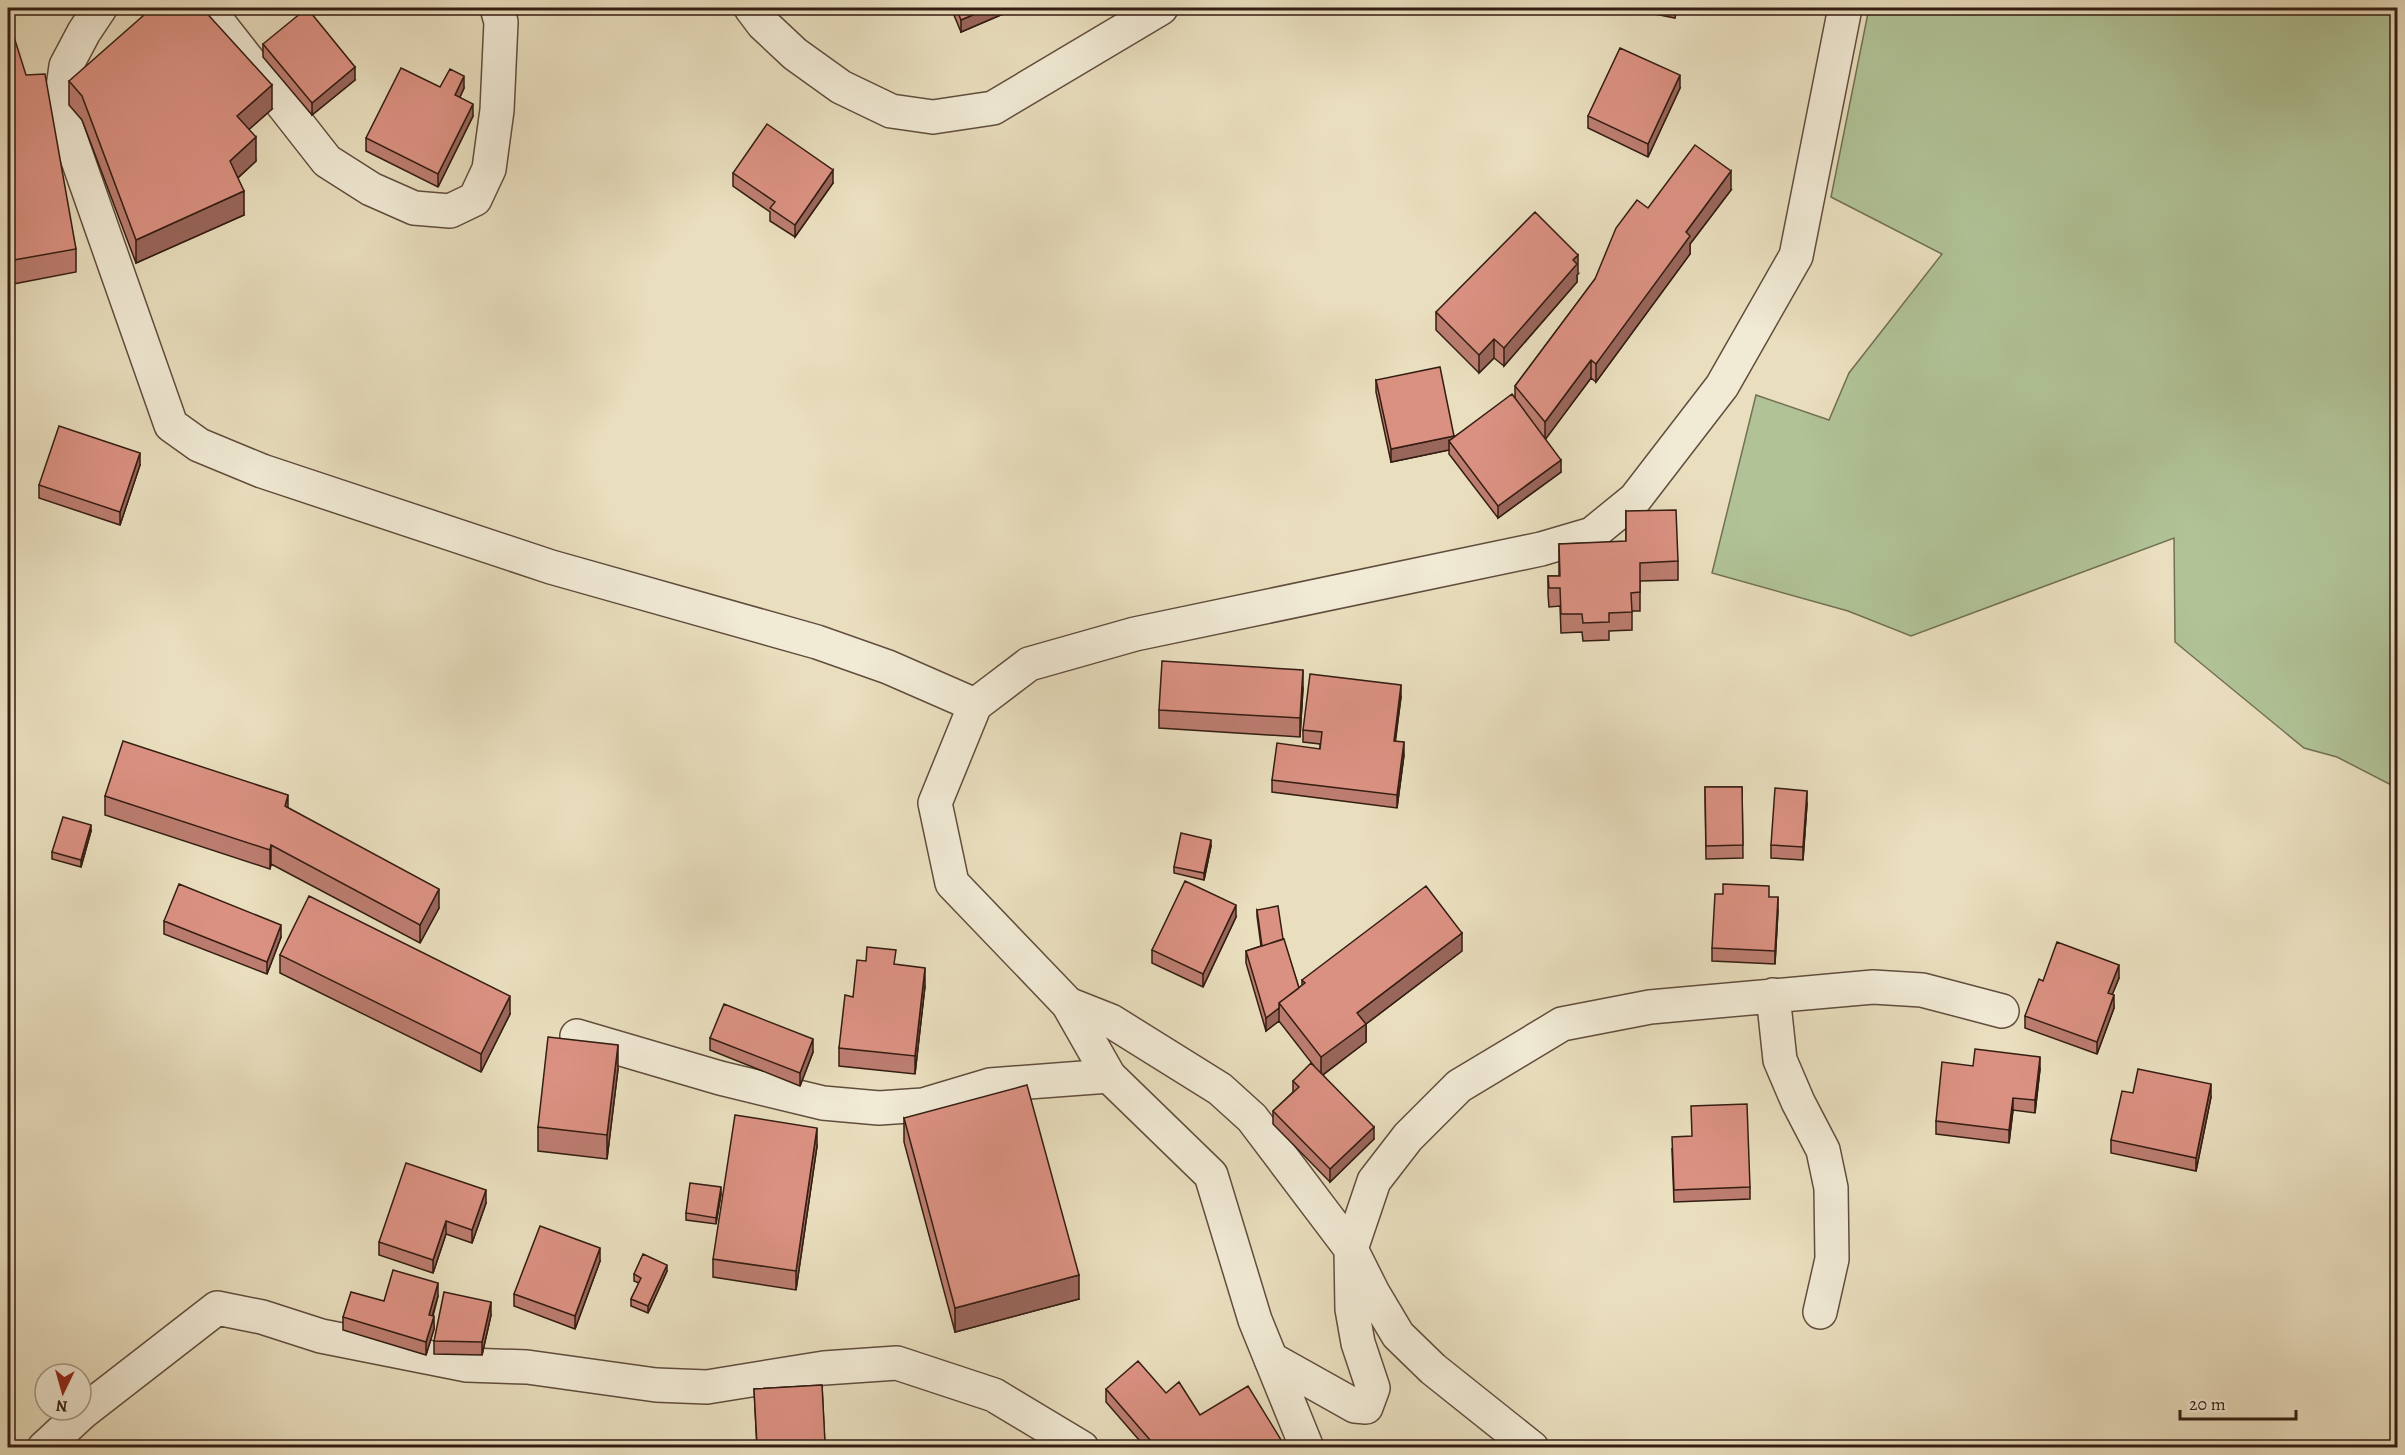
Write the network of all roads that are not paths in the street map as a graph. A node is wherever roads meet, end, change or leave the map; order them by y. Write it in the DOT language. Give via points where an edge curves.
graph roads {
  1 [pos="100,8"];
  2 [pos="207,8"];
  3 [pos="497,8"];
  4 [pos="751,8"];
  5 [pos="1161,8"];
  6 [pos="1845,8"];
  7 [pos="975,705"];
  8 [pos="1773,995"];
  9 [pos="1068,1004"];
  10 [pos="2002,1011"];
  11 [pos="577,1036"];
  12 [pos="1109,1076"];
  13 [pos="1351,1249"];
  14 [pos="1820,1312"];
  15 [pos="1271,1359"];
  16 [pos="44,1448"];
  17 [pos="1082,1448"];
  18 [pos="1307,1448"];
  19 [pos="1532,1448"];
  1 -- 7 [label="street" via="66,66 60,109 171,425 199,445 262,471 551,567 817,642 888,667"];
  2 -- 3 [label="street" via="327,161 371,189 414,208 450,211 475,199 489,169 497,110 501,21"];
  4 -- 5 [label="street" via="795,54 841,87 891,111 933,117 993,108"];
  6 -- 7 [label="street" via="1796,256 1722,386 1635,500 1592,534 1541,549 1136,634 1029,664"];
  7 -- 9 [label="street" via="935,803 952,884"];
  8 -- 10 [label="street" via="1874,987 1922,990"];
  8 -- 13 [label="street" via="1650,1007 1562,1024 1459,1086 1408,1137 1374,1181"];
  8 -- 14 [label="street" via="1780,1060 1823,1150 1830,1188 1832,1259"];
  9 -- 12 [label="street"];
  9 -- 13 [label="street" via="1110,1021 1220,1089 1252,1118"];
  11 -- 12 [label="street" via="823,1103 879,1108 923,1105 990,1084"];
  12 -- 15 [label="street" via="1211,1175 1255,1320"];
  13 -- 15 [label="street" via="1352,1309 1373,1388 1366,1407 1355,1406"];
  13 -- 19 [label="street" via="1398,1335 1433,1369"];
  15 -- 18 [label="street"];
  16 -- 17 [label="street" via="83,1412 217,1308 262,1317 321,1336 467,1365 527,1367 656,1385 707,1387 824,1368 897,1363 994,1395"];
}
